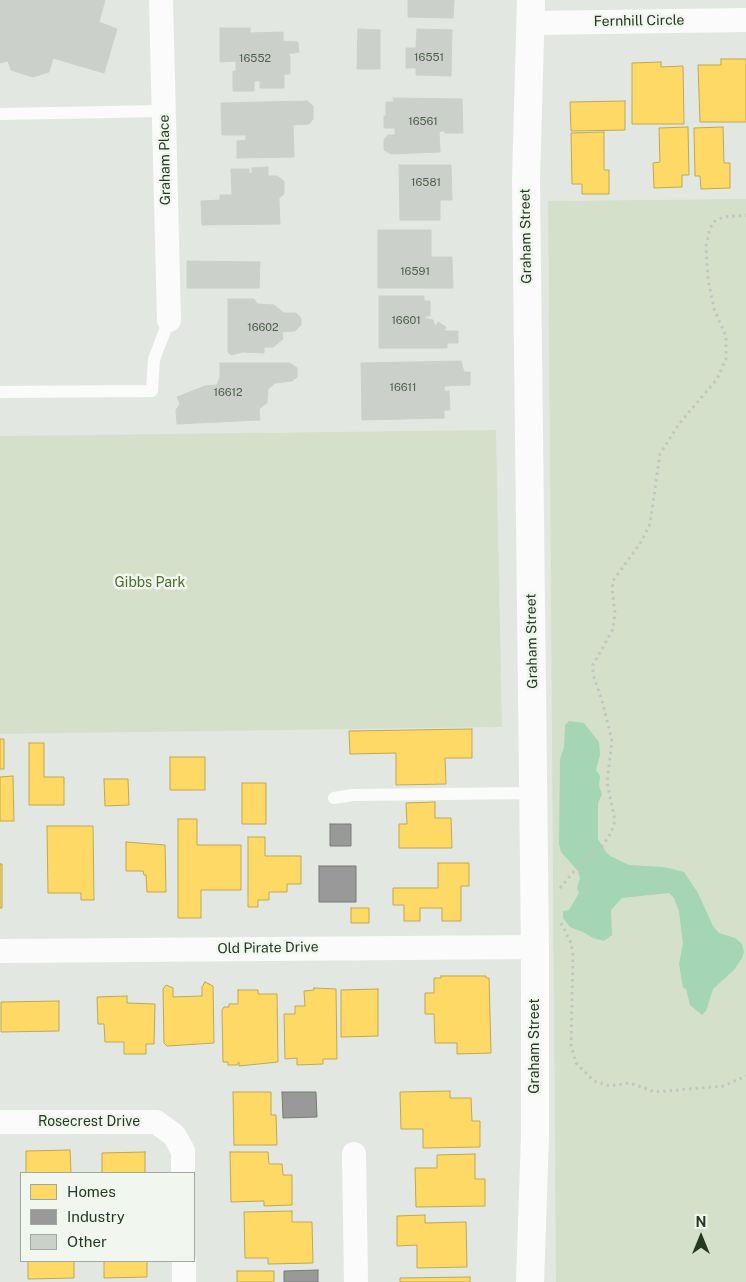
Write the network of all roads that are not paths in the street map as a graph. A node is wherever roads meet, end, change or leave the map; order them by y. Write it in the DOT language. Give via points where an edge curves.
graph roads {
  1 [pos="161,0"];
  2 [pos="720,10"];
  3 [pos="531,11"];
  4 [pos="746,20"];
  5 [pos="164,112"];
  6 [pos="0,114"];
  7 [pos="169,320"];
  8 [pos="0,392"];
  9 [pos="534,793"];
  10 [pos="334,798"];
  11 [pos="535,947"];
  12 [pos="0,951"];
  13 [pos="0,1122"];
  14 [pos="354,1154"];
  15 [pos="183,1172"];
  16 [pos="184,1262"];
  17 [pos="184,1282"];
  18 [pos="356,1282"];
  19 [pos="530,1282"];
  1 -- 5 [label="street, Graham Place"];
  2 -- 3 [label="street, Fernhill Circle"];
  2 -- 4 [label="street, Fernhill Circle"];
  3 -- 9 [label="street, Graham Street" via="526,181"];
  5 -- 6 [label="lane"];
  5 -- 7 [label="street, Graham Place"];
  7 -- 8 [label="lane" via="154,359 152,391"];
  9 -- 10 [label="lane" via="353,795"];
  9 -- 11 [label="street, Graham Street"];
  11 -- 12 [label="street, Old Pirate Drive"];
  11 -- 19 [label="street, Graham Street" via="535,1137"];
  13 -- 15 [label="street, Rosecrest Drive" via="156,1122 174,1135 183,1151"];
  14 -- 18 [label="street"];
  16 -- 17 [label="street"];
}
